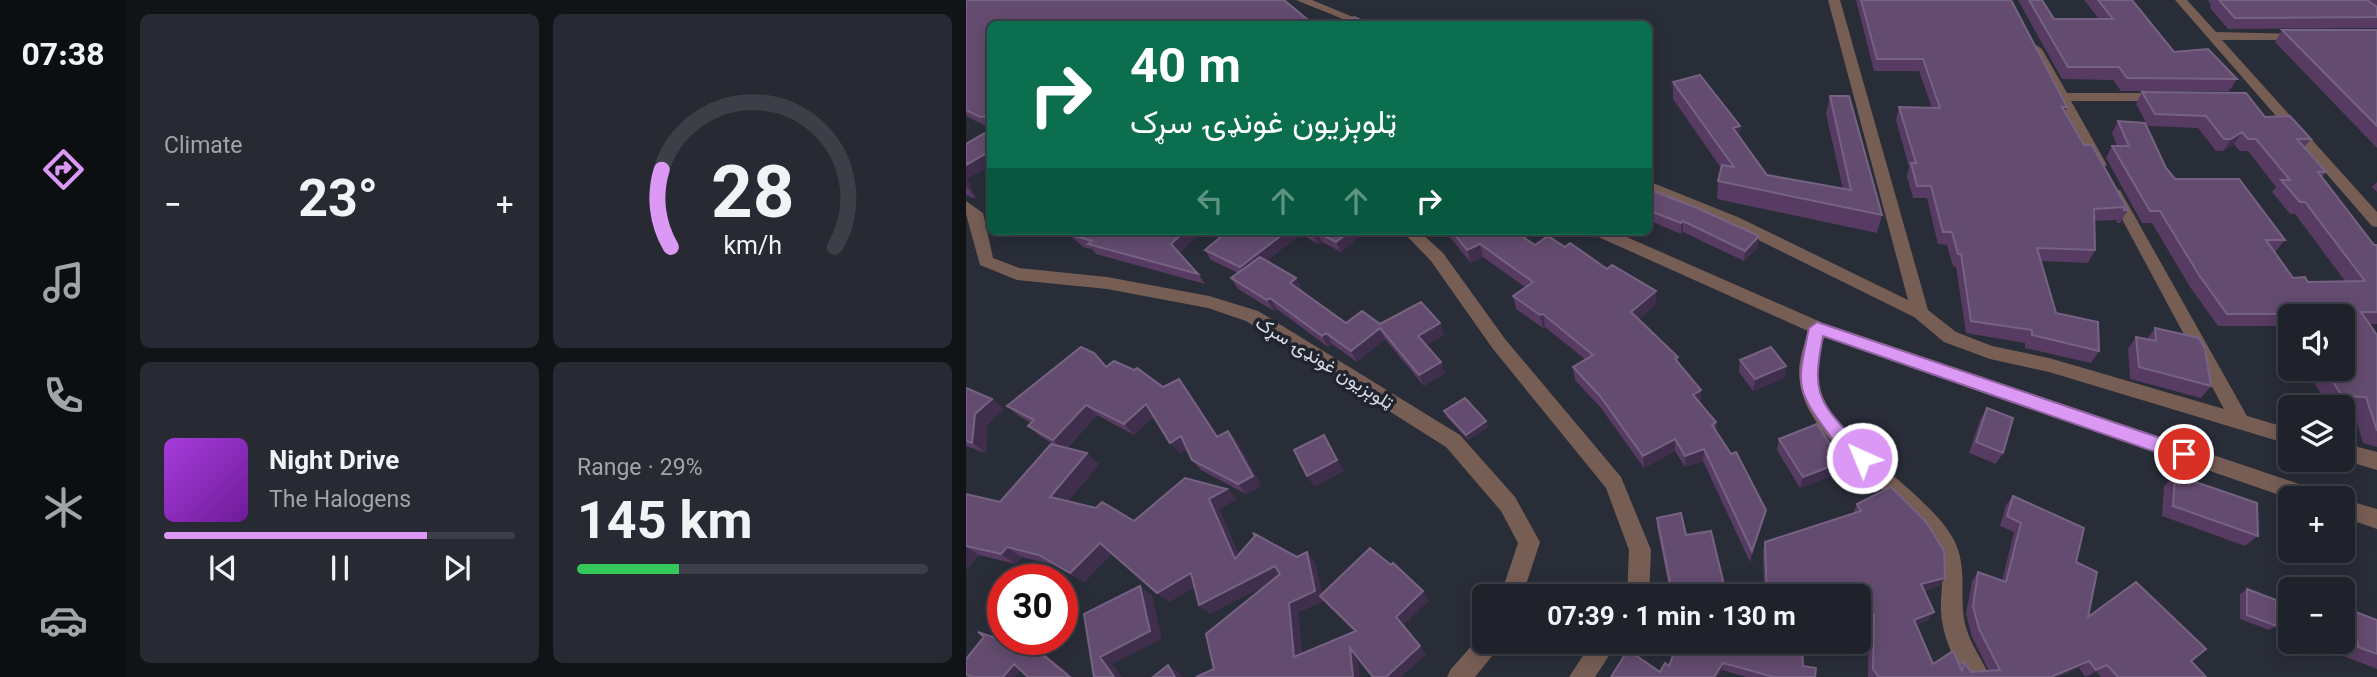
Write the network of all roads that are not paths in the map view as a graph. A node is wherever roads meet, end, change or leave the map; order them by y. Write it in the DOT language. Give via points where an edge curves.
graph roads {
  1 [pos="1301,0"];
  2 [pos="1834,0"];
  3 [pos="2181,0"];
  4 [pos="1356,21"];
  5 [pos="2029,36"];
  6 [pos="2212,36"];
  7 [pos="2308,36"];
  8 [pos="2062,97"];
  9 [pos="2184,98"];
  10 [pos="1652,188"];
  11 [pos="966,206"];
  12 [pos="2377,222"];
  13 [pos="1414,235"];
  14 [pos="1608,235"];
  15 [pos="1920,313"];
  16 [pos="1817,328"];
  17 [pos="2241,423"];
  18 [pos="2278,433"];
  19 [pos="2355,455"];
  20 [pos="2377,461"];
  21 [pos="2278,486"];
  22 [pos="2355,512"];
  23 [pos="2377,519"];
  24 [pos="1515,584"];
  25 [pos="1639,584"];
  26 [pos="1479,654"];
  27 [pos="1597,654"];
  28 [pos="1459,677"];
  29 [pos="1581,677"];
  30 [pos="1978,677"];
  1 -- 4 [label="street"];
  2 -- 15 [label="street"];
  3 -- 6 [label="street"];
  5 -- 8 [label="street"];
  6 -- 7 [label="street"];
  6 -- 12 [label="street" via="2259,98"];
  8 -- 9 [label="street"];
  8 -- 17 [label="street"];
  10 -- 15 [label="street" via="1735,222"];
  11 -- 24 [label="street, ټلوېزيون غونډۍ سړک" via="975,213 986,261 1017,274 1152,291 1252,316 1453,441 1508,504 1529,542"];
  13 -- 25 [label="street" via="1437,257 1499,344 1614,483 1640,550"];
  14 -- 16 [label="street"];
  15 -- 17 [label="street" via="1950,337 1990,352 2049,365"];
  16 -- 21 [label="street"];
  16 -- 30 [label="street" via="1808,374 1812,399 1846,443 1911,502 1945,545 1951,560 1954,623"];
  17 -- 18 [label="street"];
  19 -- 20 [label="street"];
  22 -- 23 [label="street"];
  26 -- 28 [label="street"];
  27 -- 29 [label="street"];
}
